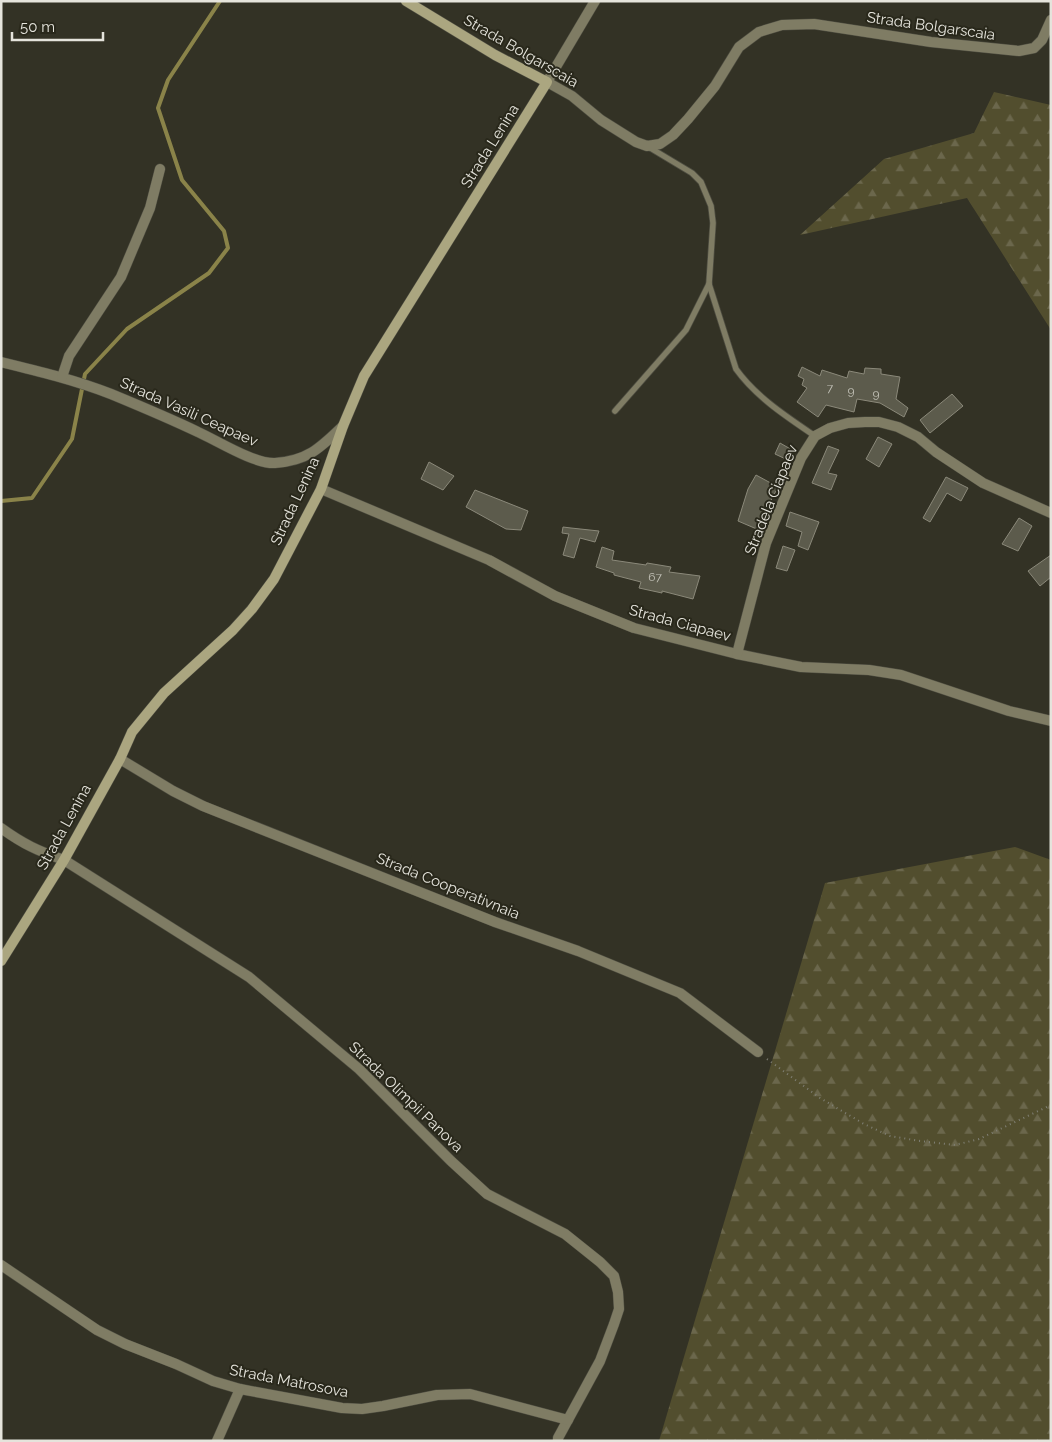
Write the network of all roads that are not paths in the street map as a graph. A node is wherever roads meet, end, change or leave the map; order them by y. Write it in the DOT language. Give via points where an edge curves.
graph roads {
  1 [pos="406,1"];
  2 [pos="595,1"];
  3 [pos="1051,20"];
  4 [pos="547,82"];
  5 [pos="647,146"];
  6 [pos="160,169"];
  7 [pos="708,284"];
  8 [pos="1,362"];
  9 [pos="62,377"];
  10 [pos="615,411"];
  11 [pos="343,426"];
  12 [pos="815,436"];
  13 [pos="321,489"];
  14 [pos="1050,512"];
  15 [pos="737,654"];
  16 [pos="1051,722"];
  17 [pos="120,759"];
  18 [pos="1,828"];
  19 [pos="64,860"];
  20 [pos="1,961"];
  21 [pos="758,1052"];
  22 [pos="1,1265"];
  23 [pos="240,1389"];
  24 [pos="568,1420"];
  25 [pos="217,1441"];
  26 [pos="558,1441"];
  1 -- 4 [label="street, Strada Bolgarscaia"];
  2 -- 4 [label="street, Strada Lenina"];
  3 -- 5 [label="street, Strada Bolgarscaia" via="1042,40 1034,48 1019,52 814,24 782,25 759,32 739,47 715,86 673,135 660,144"];
  4 -- 5 [label="street, Strada Bolgarscaia" via="572,96 609,125"];
  4 -- 11 [label="street, Strada Lenina" via="364,376"];
  5 -- 7 [label="lane" via="692,173 706,193 713,223"];
  6 -- 9 [label="street" via="150,208 121,277 69,356"];
  7 -- 10 [label="lane" via="686,330"];
  7 -- 12 [label="lane" via="736,369 780,411"];
  8 -- 9 [label="street, Strada Vasili Ceapaev"];
  9 -- 11 [label="street, Strada Vasili Ceapaev" via="109,394 248,456 273,463 299,460 321,447"];
  11 -- 13 [label="street, Strada Lenina"];
  12 -- 14 [label="street, Stradela Ciapaev" via="848,423 879,422 898,427 918,437 983,483"];
  12 -- 15 [label="street, Stradela Ciapaev" via="801,458 766,543"];
  13 -- 15 [label="street, Strada Ciapaev" via="489,560 555,596 634,628"];
  13 -- 17 [label="street, Strada Lenina" via="263,594 233,630 164,693 132,732"];
  15 -- 16 [label="street, Strada Ciapaev" via="802,667 901,675"];
  17 -- 19 [label="street, Strada Lenina"];
  17 -- 21 [label="street, Strada Cooperativnaia" via="172,791 204,806 680,993"];
  18 -- 19 [label="street, Strada Olimpii Panova" via="30,847"];
  19 -- 20 [label="street, Strada Lenina"];
  19 -- 24 [label="street, Strada Olimpii Panova" via="249,977 359,1068 487,1194 566,1234 614,1276 619,1309 600,1361"];
  22 -- 23 [label="street, Strada Matrosova" via="97,1330 213,1382"];
  23 -- 24 [label="street, Strada Matrosova" via="362,1409 437,1394 470,1394"];
  23 -- 25 [label="street"];
  24 -- 26 [label="street, Strada Olimpii Panova"];
}
